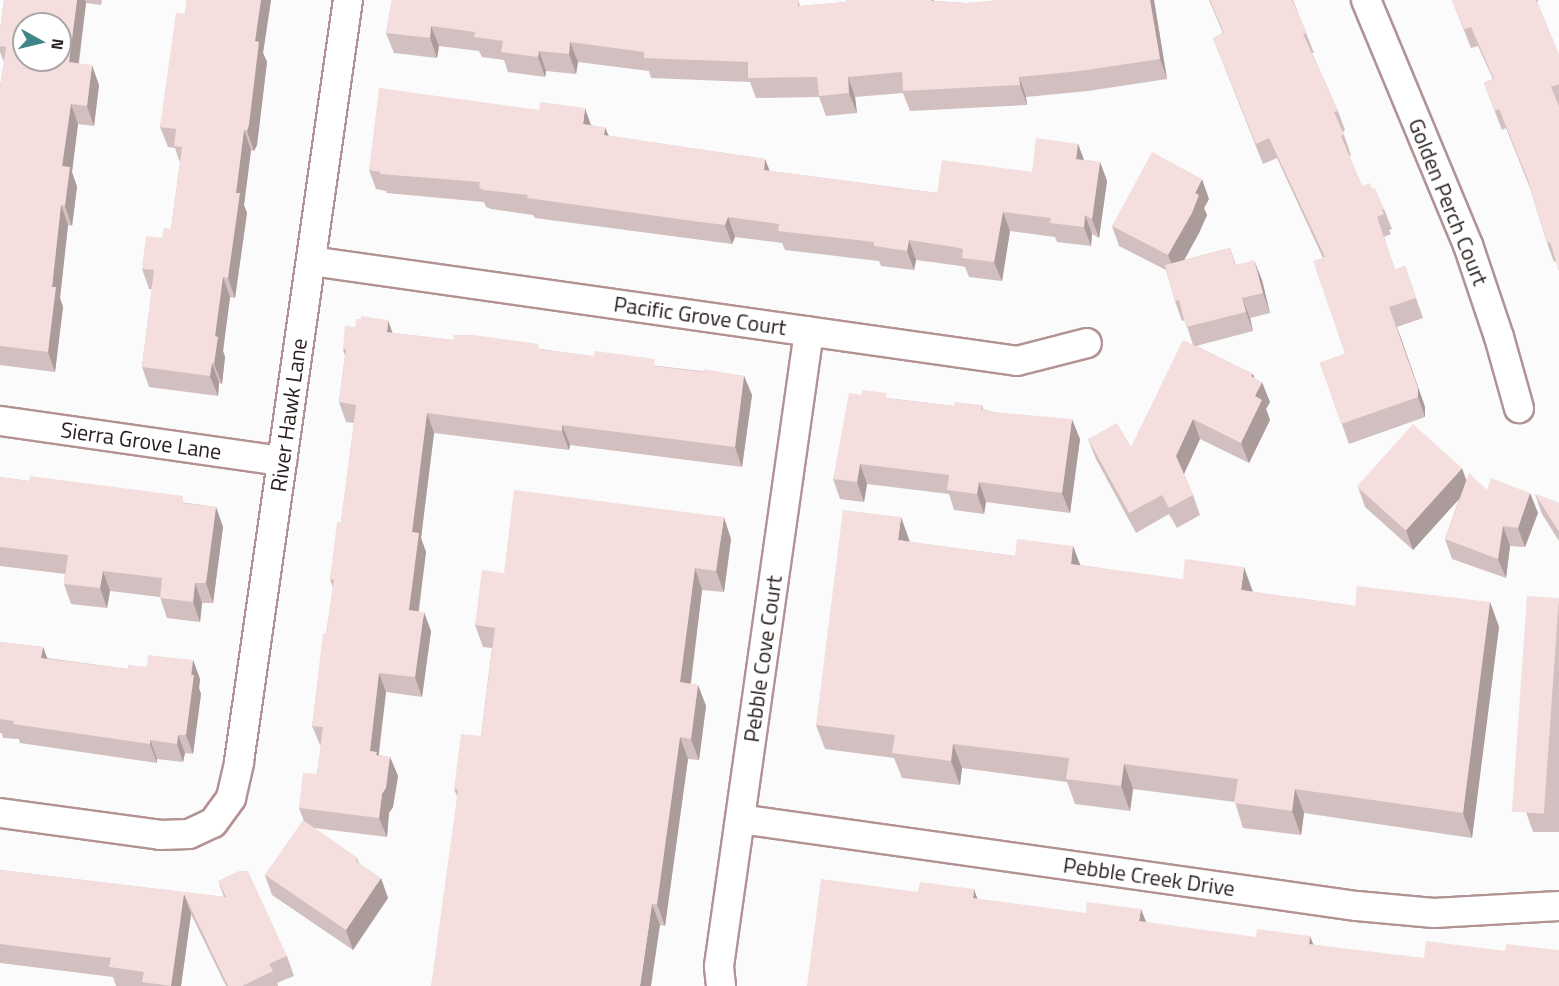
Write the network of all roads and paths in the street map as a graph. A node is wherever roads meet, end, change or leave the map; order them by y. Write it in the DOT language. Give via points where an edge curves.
graph roads {
  1 [pos="348,0"];
  2 [pos="1366,0"];
  3 [pos="311,261"];
  4 [pos="809,331"];
  5 [pos="1087,343"];
  6 [pos="1519,408"];
  7 [pos="0,421"];
  8 [pos="282,461"];
  9 [pos="0,813"];
  10 [pos="740,819"];
  11 [pos="1559,906"];
  12 [pos="721,986"];
  1 -- 3 [label="street, River Hawk Lane"];
  2 -- 6 [label="street, Golden Perch Court" via="1468,245"];
  3 -- 4 [label="street, Pacific Grove Court"];
  3 -- 8 [label="street, River Hawk Lane"];
  4 -- 5 [label="street, Pacific Grove Court" via="1017,361"];
  4 -- 10 [label="street, Pebble Cove Court"];
  7 -- 8 [label="street, Sierra Grove Lane"];
  8 -- 9 [label="street, River Hawk Lane" via="239,762 231,798 213,824 189,834 160,835"];
  10 -- 11 [label="street, Pebble Creek Drive" via="1357,906 1434,913"];
  10 -- 12 [label="street, Pebble Cove Court" via="719,966"];
}
